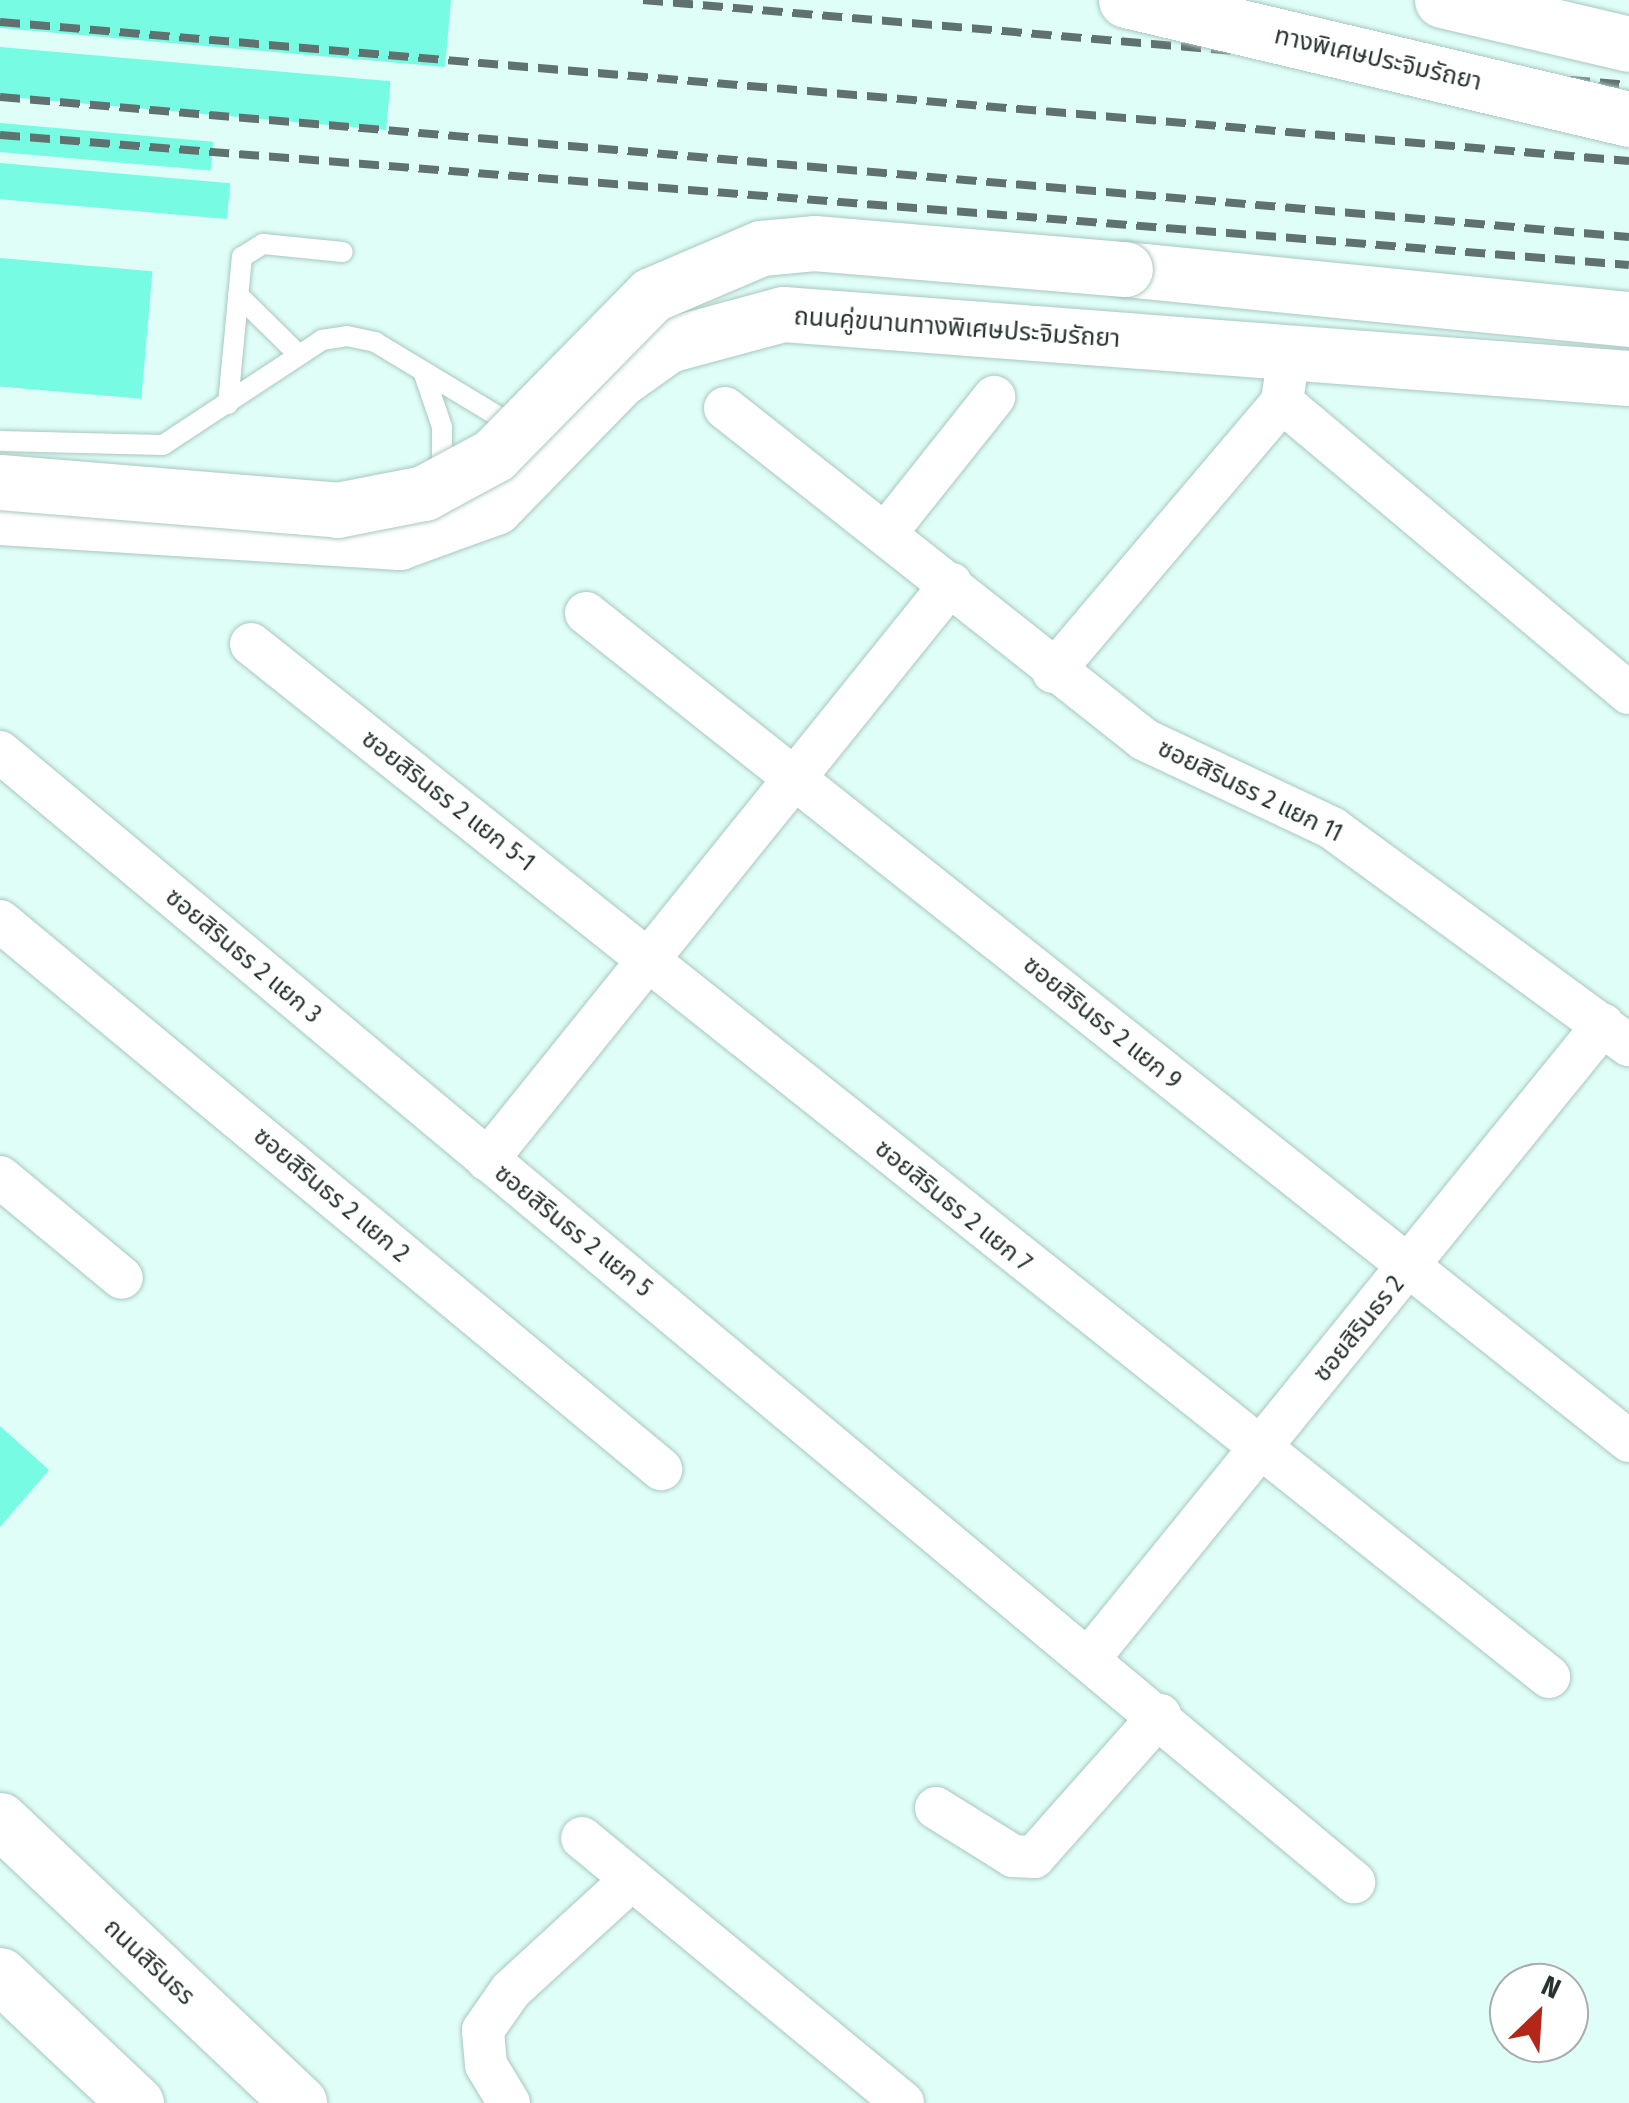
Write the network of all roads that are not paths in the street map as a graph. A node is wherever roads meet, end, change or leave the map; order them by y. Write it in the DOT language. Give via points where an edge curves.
graph roads {
  1 [pos="1126,0"];
  2 [pos="1442,0"];
  3 [pos="1629,44"];
  4 [pos="1629,119"];
  5 [pos="343,252"];
  6 [pos="238,295"];
  7 [pos="1629,319"];
  8 [pos="299,355"];
  9 [pos="424,374"];
  10 [pos="1285,378"];
  11 [pos="1629,378"];
  12 [pos="994,397"];
  13 [pos="228,404"];
  14 [pos="725,408"];
  15 [pos="572,432"];
  16 [pos="0,441"];
  17 [pos="0,482"];
  18 [pos="0,518"];
  19 [pos="886,532"];
  20 [pos="400,542"];
  21 [pos="951,584"];
  22 [pos="586,613"];
  23 [pos="251,644"];
  24 [pos="1053,672"];
  25 [pos="1629,693"];
  26 [pos="0,752"];
  27 [pos="795,779"];
  28 [pos="0,922"];
  29 [pos="646,958"];
  30 [pos="1616,1035"];
  31 [pos="487,1160"];
  32 [pos="0,1177"];
  33 [pos="1408,1268"];
  34 [pos="122,1278"];
  35 [pos="1629,1440"];
  36 [pos="1260,1453"];
  37 [pos="661,1469"];
  38 [pos="1091,1656"];
  39 [pos="1548,1677"];
  40 [pos="1160,1715"];
  41 [pos="936,1808"];
  42 [pos="0,1820"];
  43 [pos="582,1838"];
  44 [pos="632,1879"];
  45 [pos="1354,1882"];
  46 [pos="0,1975"];
  47 [pos="136,2103"];
  48 [pos="298,2103"];
  49 [pos="509,2103"];
  50 [pos="903,2103"];
  1 -- 4 [label="main road, ทางพิเศษประจิมรัถยา, bridge"];
  2 -- 3 [label="main road"];
  5 -- 6 [label="lane" via="249,248"];
  6 -- 8 [label="lane"];
  6 -- 13 [label="lane"];
  7 -- 17 [label="main road, bridge" via="814,242 761,248 651,296 494,455 424,494 354,507"];
  8 -- 9 [label="lane" via="347,336"];
  8 -- 13 [label="lane"];
  9 -- 15 [label="lane" via="519,429"];
  9 -- 20 [label="lane" via="442,427 442,480 429,512"];
  10 -- 11 [label="main road, ถนนคู่ขนานทางพิเศษประจิมรัถยา"];
  10 -- 15 [label="main road, ถนนคู่ขนานทางพิเศษประจิมรัถยา" via="784,314 668,345"];
  10 -- 24 [label="street"];
  10 -- 25 [label="street"];
  12 -- 19 [label="street"];
  13 -- 16 [label="lane" via="163,445"];
  14 -- 19 [label="street, ซอยสิรินธร 2 แยก 11"];
  15 -- 20 [label="main road, ถนนคู่ขนานทางพิเศษประจิมรัถยา" via="494,507"];
  18 -- 20 [label="main road, ถนนคู่ขนานทางพิเศษประจิมรัถยา"];
  19 -- 21 [label="street, ซอยสิรินธร 2 แยก 11"];
  21 -- 24 [label="street, ซอยสิรินธร 2 แยก 11"];
  21 -- 27 [label="street, ซอยสิรินธร 2 แยก 5"];
  22 -- 27 [label="street, ซอยสิรินธร 2 แยก 9"];
  23 -- 29 [label="street, ซอยสิรินธร 2 แยก 5-1"];
  24 -- 30 [label="street, ซอยสิรินธร 2 แยก 11" via="1217,780 1332,828"];
  26 -- 31 [label="street, ซอยสิรินธร 2 แยก 3"];
  27 -- 29 [label="street, ซอยสิรินธร 2 แยก 5"];
  27 -- 33 [label="street, ซอยสิรินธร 2 แยก 9"];
  28 -- 37 [label="street, ซอยสิรินธร 2 แยก 2"];
  29 -- 31 [label="street, ซอยสิรินธร 2 แยก 5"];
  29 -- 36 [label="street, ซอยสิรินธร 2 แยก 7"];
  30 -- 33 [label="street, ซอยสิรินธร 2"];
  31 -- 38 [label="street, ซอยสิรินธร 2 แยก 5"];
  32 -- 34 [label="street"];
  33 -- 35 [label="street, ซอยสิรินธร 2 แยก 9"];
  33 -- 36 [label="street, ซอยสิรินธร 2"];
  36 -- 38 [label="street, ซอยสิรินธร 2"];
  36 -- 39 [label="street, ซอยสิรินธร 2 แยก 7"];
  38 -- 40 [label="street, ซอยสิรินธร 2 แยก 5"];
  40 -- 41 [label="street" via="1034,1858 1013,1856"];
  40 -- 45 [label="street, ซอยสิรินธร 2 แยก 5"];
  42 -- 48 [label="main road, ถนนสิรินธร"];
  43 -- 44 [label="street"];
  44 -- 49 [label="street" via="512,1990 483,2030 486,2065"];
  44 -- 50 [label="street"];
  46 -- 47 [label="main road"];
}
